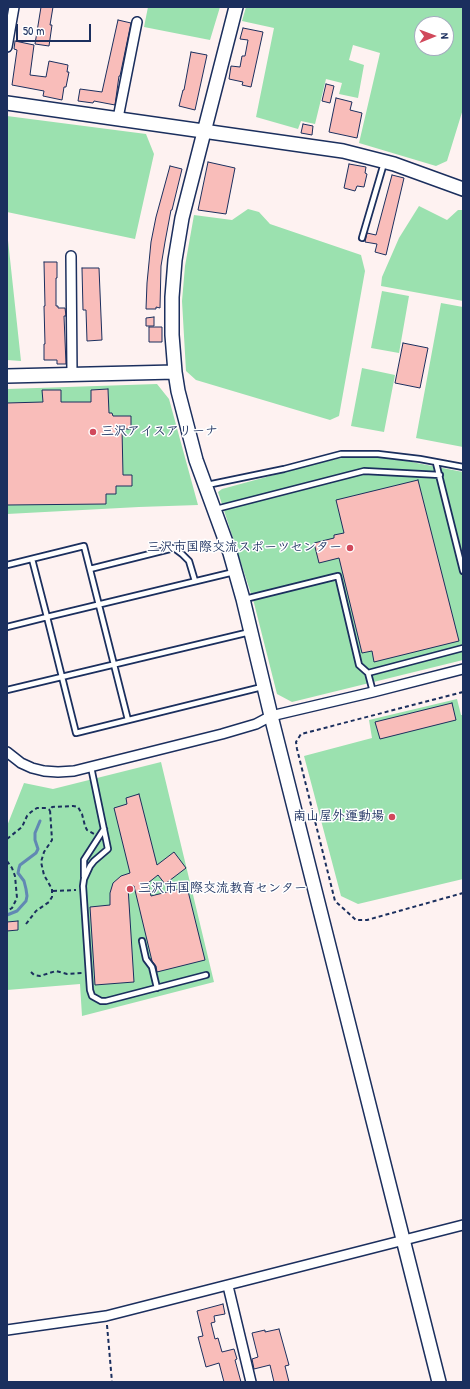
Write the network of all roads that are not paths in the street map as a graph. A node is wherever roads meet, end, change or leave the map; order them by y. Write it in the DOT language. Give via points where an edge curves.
graph roads {
  1 [pos="14,7"];
  2 [pos="236,7"];
  3 [pos="137,22"];
  4 [pos="7,46"];
  5 [pos="7,103"];
  6 [pos="118,118"];
  7 [pos="204,130"];
  8 [pos="384,162"];
  9 [pos="463,189"];
  10 [pos="362,238"];
  11 [pos="71,256"];
  12 [pos="175,372"];
  13 [pos="72,374"];
  14 [pos="7,376"];
  15 [pos="436,462"];
  16 [pos="463,467"];
  17 [pos="440,475"];
  18 [pos="206,486"];
  19 [pos="214,510"];
  20 [pos="32,559"];
  21 [pos="7,565"];
  22 [pos="90,569"];
  23 [pos="235,572"];
  24 [pos="463,572"];
  25 [pos="195,581"];
  26 [pos="243,599"];
  27 [pos="99,604"];
  28 [pos="47,617"];
  29 [pos="7,627"];
  30 [pos="251,631"];
  31 [pos="463,648"];
  32 [pos="114,664"];
  33 [pos="463,669"];
  34 [pos="368,673"];
  35 [pos="62,676"];
  36 [pos="264,687"];
  37 [pos="7,690"];
  38 [pos="373,692"];
  39 [pos="271,716"];
  40 [pos="128,720"];
  41 [pos="7,752"];
  42 [pos="91,766"];
  43 [pos="104,829"];
  44 [pos="84,879"];
  45 [pos="142,941"];
  46 [pos="206,975"];
  47 [pos="157,988"];
  48 [pos="463,1224"];
  49 [pos="402,1240"];
  50 [pos="228,1286"];
  51 [pos="7,1330"];
  52 [pos="251,1382"];
  53 [pos="439,1382"];
  1 -- 4 [label="street"];
  2 -- 7 [label="street"];
  3 -- 6 [label="street"];
  5 -- 6 [label="street"];
  6 -- 7 [label="street"];
  7 -- 8 [label="street" via="343,150"];
  7 -- 12 [label="street" via="182,218 175,260 172,312"];
  8 -- 9 [label="street"];
  8 -- 10 [label="lane"];
  11 -- 13 [label="street"];
  12 -- 13 [label="street"];
  12 -- 18 [label="street" via="186,424"];
  13 -- 14 [label="street"];
  15 -- 16 [label="lane"];
  15 -- 17 [label="lane"];
  15 -- 18 [label="lane" via="378,454 341,454"];
  17 -- 19 [label="lane" via="364,471"];
  17 -- 24 [label="lane"];
  18 -- 19 [label="street"];
  19 -- 23 [label="street"];
  20 -- 21 [label="lane"];
  20 -- 22 [label="lane" via="84,546"];
  20 -- 28 [label="lane"];
  22 -- 25 [label="lane" via="174,548 188,561"];
  22 -- 27 [label="lane"];
  23 -- 25 [label="lane"];
  23 -- 26 [label="street"];
  25 -- 27 [label="lane"];
  26 -- 30 [label="street"];
  26 -- 34 [label="lane" via="338,576 359,665"];
  27 -- 28 [label="lane"];
  27 -- 32 [label="lane"];
  28 -- 29 [label="lane"];
  28 -- 35 [label="lane"];
  30 -- 32 [label="lane"];
  30 -- 36 [label="street"];
  31 -- 34 [label="lane"];
  32 -- 35 [label="lane"];
  32 -- 40 [label="lane"];
  33 -- 38 [label="street"];
  34 -- 38 [label="lane"];
  35 -- 37 [label="lane"];
  35 -- 40 [label="lane" via="76,733"];
  36 -- 39 [label="street"];
  36 -- 40 [label="lane"];
  38 -- 39 [label="street"];
  39 -- 42 [label="street" via="256,724 222,734"];
  39 -- 49 [label="street"];
  41 -- 42 [label="street" via="32,768 44,771 74,771"];
  42 -- 43 [label="lane"];
  43 -- 44 [label="lane" via="84,860"];
  43 -- 44 [label="lane" via="108,849 94,861"];
  44 -- 47 [label="lane" via="92,996 102,1001"];
  45 -- 47 [label="lane"];
  46 -- 47 [label="lane"];
  48 -- 49 [label="street"];
  49 -- 50 [label="street"];
  49 -- 53 [label="street"];
  50 -- 51 [label="street" via="106,1316"];
  50 -- 52 [label="street"];
}
